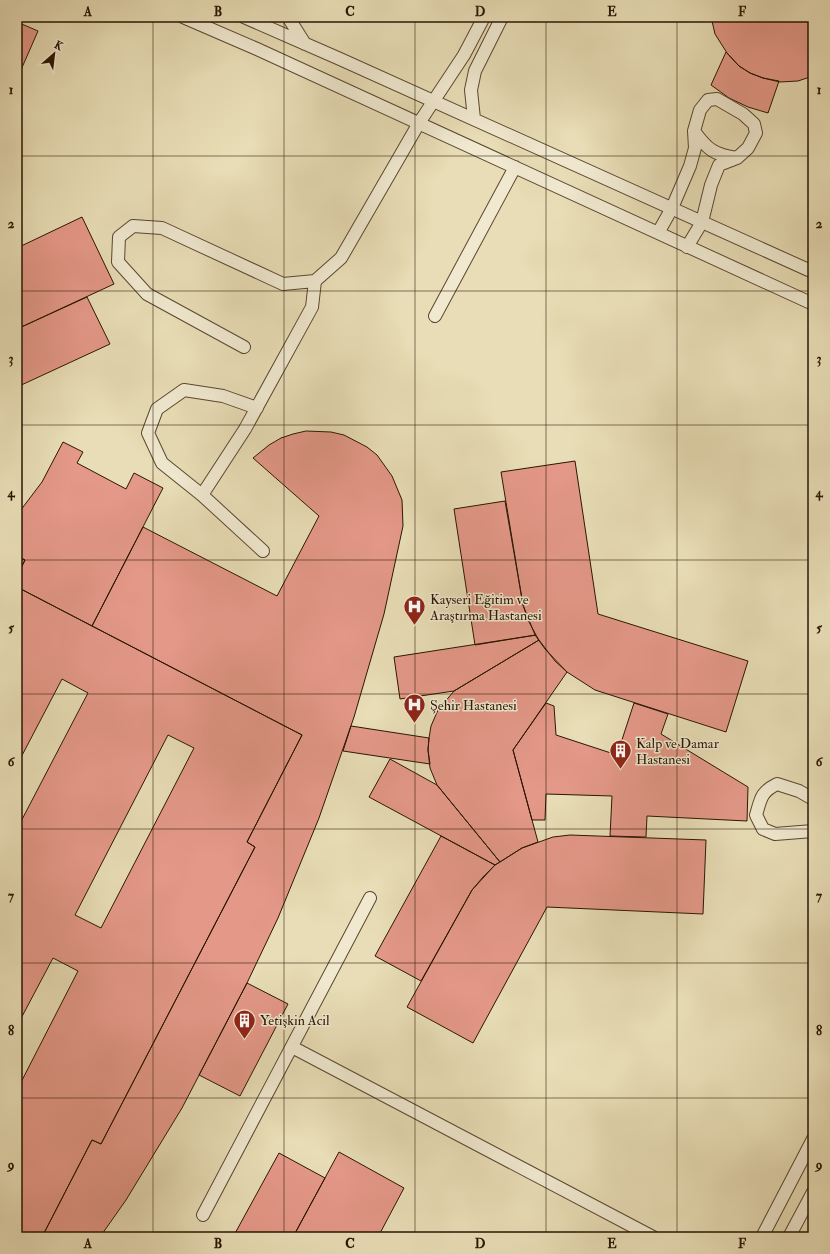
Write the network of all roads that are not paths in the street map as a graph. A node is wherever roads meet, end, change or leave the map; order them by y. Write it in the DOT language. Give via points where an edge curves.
graph roads {
  1 [pos="183,17"];
  2 [pos="244,17"];
  3 [pos="288,17"];
  4 [pos="484,17"];
  5 [pos="502,17"];
  6 [pos="305,44"];
  7 [pos="433,100"];
  8 [pos="474,119"];
  9 [pos="419,123"];
  10 [pos="694,131"];
  11 [pos="737,158"];
  12 [pos="514,167"];
  13 [pos="672,208"];
  14 [pos="702,222"];
  15 [pos="658,233"];
  16 [pos="687,246"];
  17 [pos="813,272"];
  18 [pos="315,281"];
  19 [pos="813,304"];
  20 [pos="435,316"];
  21 [pos="244,347"];
  22 [pos="257,408"];
  23 [pos="202,495"];
  24 [pos="263,550"];
  25 [pos="813,799"];
  26 [pos="813,831"];
  27 [pos="370,898"];
  28 [pos="292,1047"];
  29 [pos="813,1139"];
  30 [pos="813,1192"];
  31 [pos="203,1216"];
  32 [pos="653,1237"];
  33 [pos="762,1237"];
  34 [pos="789,1237"];
  1 -- 9 [label="lane"];
  2 -- 6 [label="lane"];
  3 -- 6 [label="lane"];
  4 -- 7 [label="lane" via="464,55"];
  5 -- 8 [label="lane" via="475,71 471,90"];
  6 -- 7 [label="lane"];
  7 -- 8 [label="lane"];
  7 -- 9 [label="lane"];
  8 -- 13 [label="lane"];
  9 -- 12 [label="lane"];
  9 -- 18 [label="lane" via="341,258"];
  10 -- 11 [label="lane" via="704,144 715,152 722,156"];
  10 -- 11 [label="lane" via="700,110 708,100 717,99 729,105 754,124 756,133 748,148"];
  10 -- 13 [label="lane" via="695,148 690,166"];
  11 -- 14 [label="lane" via="720,165 711,185"];
  12 -- 15 [label="lane"];
  12 -- 20 [label="lane"];
  13 -- 14 [label="lane"];
  13 -- 15 [label="lane"];
  14 -- 16 [label="lane"];
  14 -- 17 [label="lane"];
  15 -- 16 [label="lane"];
  16 -- 19 [label="lane"];
  18 -- 21 [label="lane" via="283,284 162,228 133,226 119,237 118,262 147,294"];
  18 -- 22 [label="lane" via="312,307"];
  22 -- 23 [label="lane"];
  22 -- 23 [label="lane" via="223,396 184,390 157,409 148,433 162,463"];
  23 -- 24 [label="lane"];
  25 -- 26 [label="lane" via="778,784 766,790 756,815 763,829 775,834"];
  27 -- 28 [label="lane"];
  28 -- 31 [label="lane"];
  28 -- 32 [label="lane"];
  29 -- 33 [label="lane"];
  30 -- 34 [label="lane"];
}
